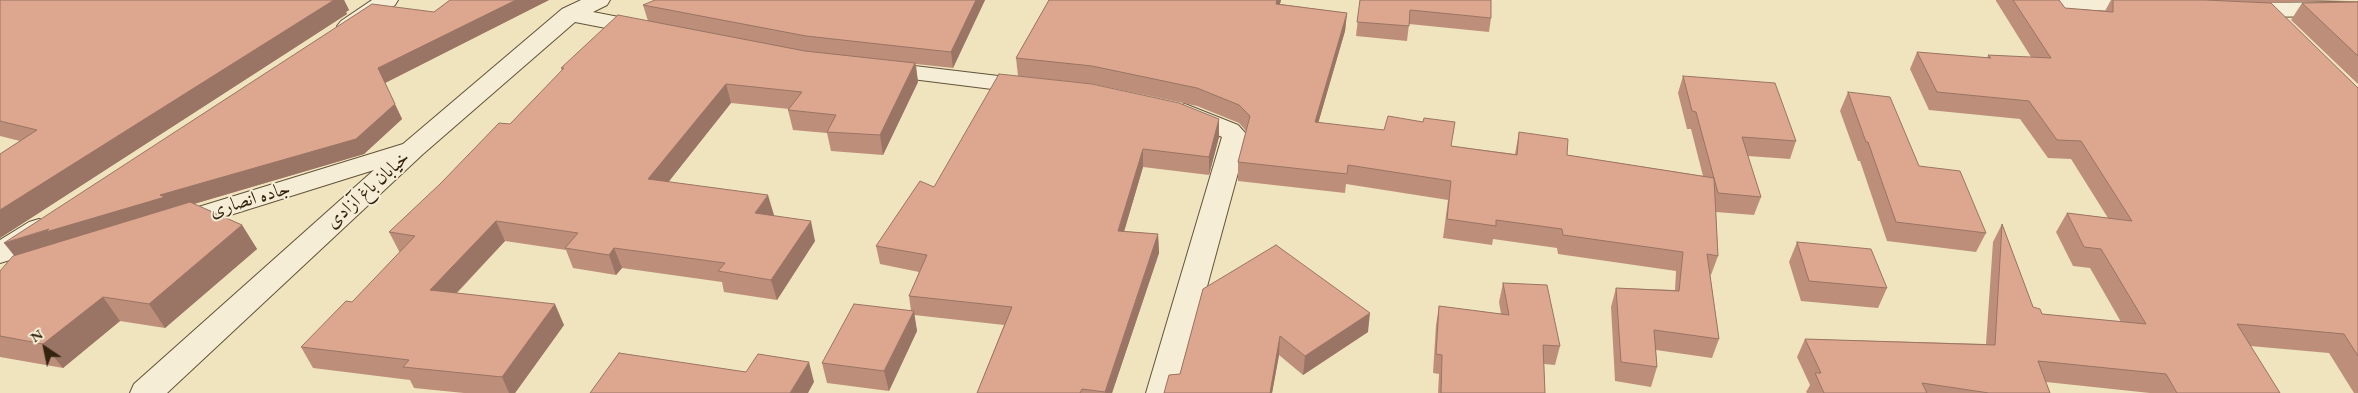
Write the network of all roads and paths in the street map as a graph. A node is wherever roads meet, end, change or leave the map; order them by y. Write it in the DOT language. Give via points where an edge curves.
graph roads {
  1 [pos="386,0"];
  2 [pos="599,0"];
  3 [pos="2034,0"];
  4 [pos="2171,7"];
  5 [pos="2220,9"];
  6 [pos="2358,9"];
  7 [pos="2268,12"];
  8 [pos="570,14"];
  9 [pos="2289,32"];
  10 [pos="666,33"];
  11 [pos="329,39"];
  12 [pos="859,66"];
  13 [pos="1055,89"];
  14 [pos="1159,107"];
  15 [pos="414,148"];
  16 [pos="58,216"];
  17 [pos="150,231"];
  18 [pos="6,268"];
  19 [pos="146,393"];
  20 [pos="1162,393"];
  1 -- 11 [label="street"];
  2 -- 8 [label="street, خیابان باغ آزادی"];
  3 -- 4 [label="street"];
  5 -- 7 [label="street"];
  6 -- 7 [label="street"];
  7 -- 9 [label="street"];
  8 -- 10 [label="street"];
  8 -- 15 [label="street, خیابان باغ آزادی"];
  12 -- 13 [label="street"];
  14 -- 20 [label="street" via="1188,113 1229,130 1235,136"];
  15 -- 17 [label="street, جاده انصاری"];
  15 -- 19 [label="street, خیابان باغ آزادی"];
  16 -- 18 [label="street"];
}
